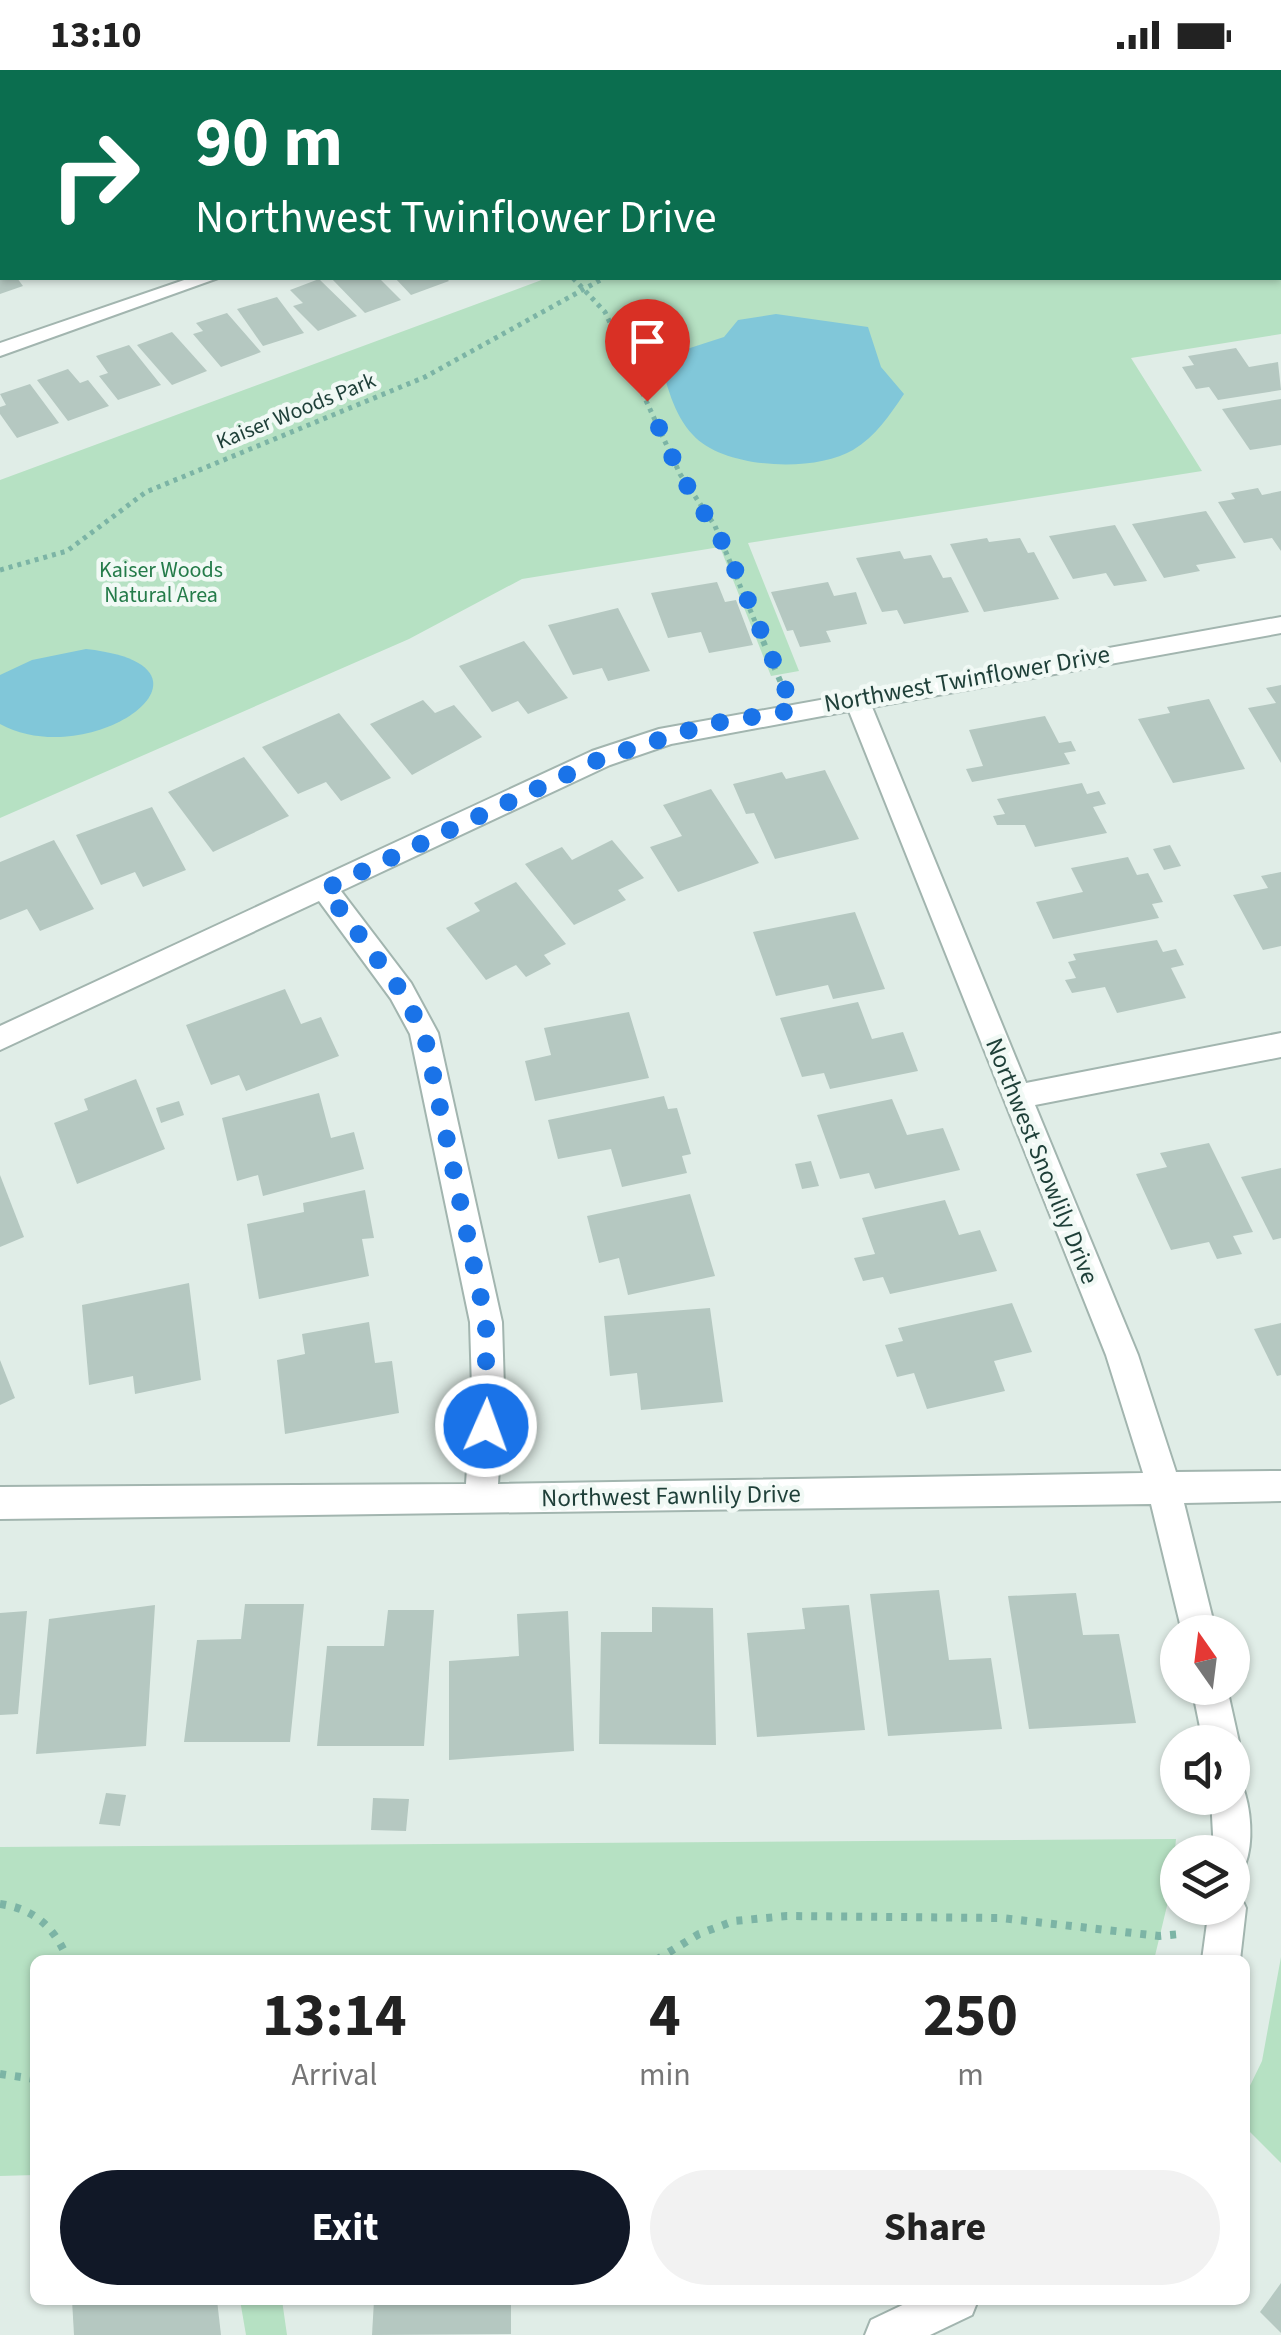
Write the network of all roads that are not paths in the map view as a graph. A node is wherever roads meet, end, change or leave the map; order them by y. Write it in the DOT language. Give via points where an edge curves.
graph roads {
  1 [pos="202,280"];
  2 [pos="0,350"];
  3 [pos="1281,624"];
  4 [pos="856,699"];
  5 [pos="325,889"];
  6 [pos="0,1039"];
  7 [pos="1281,1045"];
  8 [pos="1016,1097"];
  9 [pos="1281,1486"];
  10 [pos="1164,1487"];
  11 [pos="481,1500"];
  12 [pos="0,1503"];
  13 [pos="1196,1615"];
  14 [pos="1225,1925"];
  15 [pos="1222,1955"];
  16 [pos="948,2305"];
  17 [pos="886,2335"];
  1 -- 2 [label="street"];
  3 -- 4 [label="street, Northwest Twinflower Drive"];
  4 -- 5 [label="street, Northwest Twinflower Drive" via="709,724 602,758"];
  4 -- 8 [label="street, Northwest Snowlily Drive"];
  5 -- 6 [label="street, Northwest Twinflower Drive"];
  5 -- 11 [label="street" via="424,1033 486,1322"];
  7 -- 8 [label="street"];
  8 -- 10 [label="street, Northwest Snowlily Drive" via="1122,1354"];
  9 -- 10 [label="street, Northwest Fawnlily Drive"];
  10 -- 11 [label="street, Northwest Fawnlily Drive"];
  10 -- 13 [label="street, Northwest Snowlily Drive"];
  11 -- 12 [label="street, Northwest Fawnlily Drive"];
  14 -- 15 [label="street"];
  16 -- 17 [label="street"];
}
